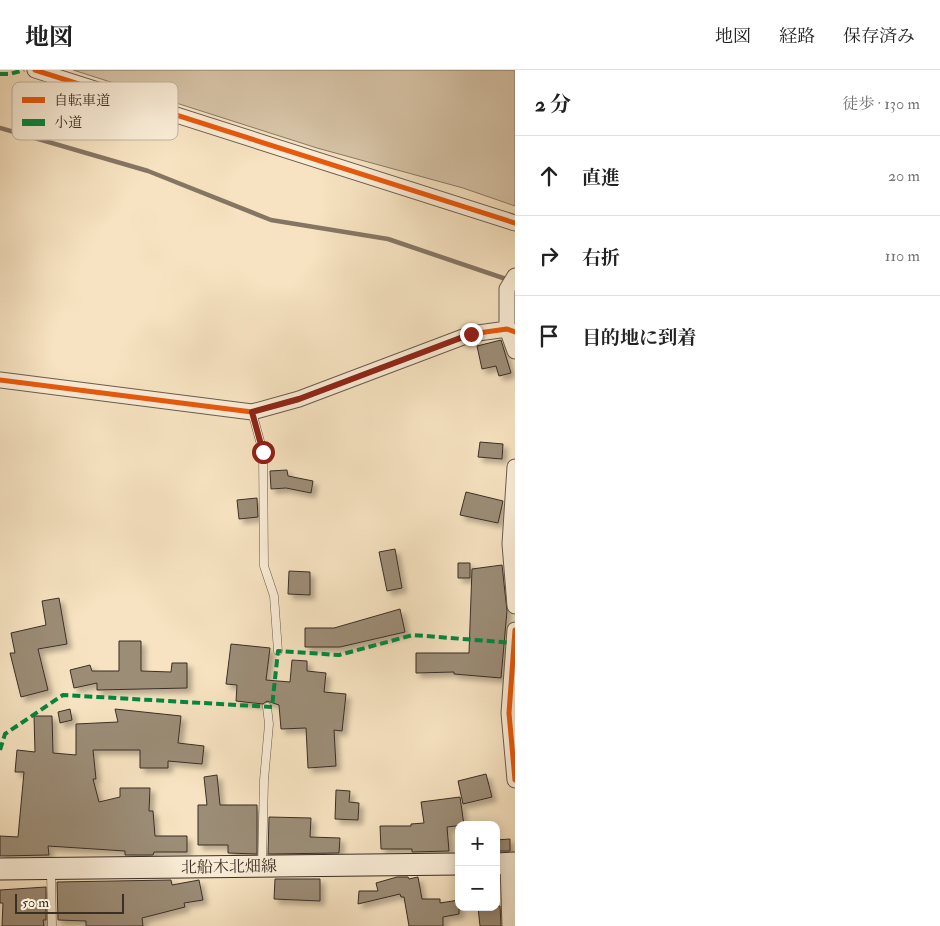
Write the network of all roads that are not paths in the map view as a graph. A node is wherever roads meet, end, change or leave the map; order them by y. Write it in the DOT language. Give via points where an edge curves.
graph roads {
  1 [pos="35,70"];
  2 [pos="73,82"];
  3 [pos="178,116"];
  4 [pos="515,223"];
  5 [pos="515,276"];
  6 [pos="511,330"];
  7 [pos="515,352"];
  8 [pos="0,380"];
  9 [pos="252,412"];
  10 [pos="515,467"];
  11 [pos="515,606"];
  12 [pos="515,630"];
  13 [pos="278,650"];
  14 [pos="267,707"];
  15 [pos="515,780"];
  16 [pos="507,863"];
  17 [pos="455,864"];
  18 [pos="262,866"];
  19 [pos="51,868"];
  20 [pos="0,869"];
  21 [pos="52,926"];
  22 [pos="512,926"];
  1 -- 2 [label="street"];
  3 -- 4 [label="street"];
  5 -- 6 [label="street" via="507,289"];
  6 -- 7 [label="street"];
  6 -- 9 [label="street" via="471,334 299,399"];
  8 -- 9 [label="street"];
  9 -- 13 [label="lane" via="263,452 264,566 274,596"];
  10 -- 11 [label="street" via="510,544"];
  12 -- 15 [label="street" via="509,713"];
  14 -- 18 [label="lane" via="269,724"];
  16 -- 22 [label="street"];
  17 -- 18 [label="main road, 北船木北畑線"];
  18 -- 19 [label="main road, 北船木北畑線"];
  19 -- 20 [label="main road, 北船木北畑線"];
  19 -- 21 [label="lane"];
}
